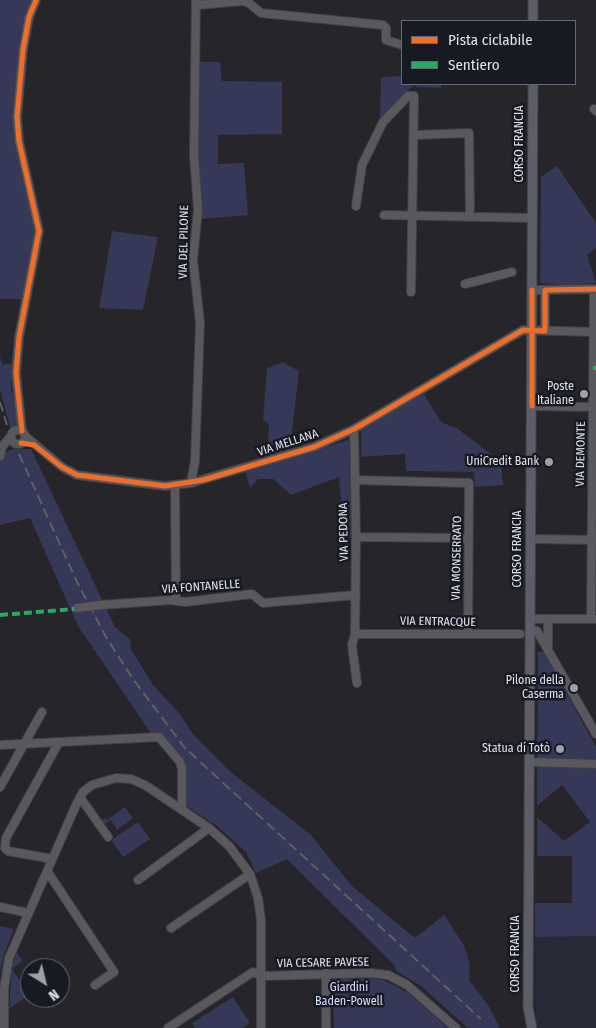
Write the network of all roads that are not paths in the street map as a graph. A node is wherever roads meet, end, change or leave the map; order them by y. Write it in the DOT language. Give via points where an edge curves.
graph roads {
  1 [pos="36,0"];
  2 [pos="533,0"];
  3 [pos="196,2"];
  4 [pos="533,20"];
  5 [pos="401,45"];
  6 [pos="533,85"];
  7 [pos="415,135"];
  8 [pos="356,206"];
  9 [pos="384,215"];
  10 [pos="414,215"];
  11 [pos="470,216"];
  12 [pos="532,218"];
  13 [pos="512,272"];
  14 [pos="465,284"];
  15 [pos="532,290"];
  16 [pos="545,290"];
  17 [pos="595,290"];
  18 [pos="411,292"];
  19 [pos="532,330"];
  20 [pos="545,330"];
  21 [pos="594,332"];
  22 [pos="594,368"];
  23 [pos="532,406"];
  24 [pos="593,407"];
  25 [pos="354,429"];
  26 [pos="17,436"];
  27 [pos="0,440"];
  28 [pos="594,449"];
  29 [pos="0,455"];
  30 [pos="355,480"];
  31 [pos="191,483"];
  32 [pos="175,486"];
  33 [pos="356,538"];
  34 [pos="468,538"];
  35 [pos="530,539"];
  36 [pos="594,540"];
  37 [pos="356,595"];
  38 [pos="176,601"];
  39 [pos="76,609"];
  40 [pos="594,618"];
  41 [pos="530,619"];
  42 [pos="548,619"];
  43 [pos="530,630"];
  44 [pos="355,634"];
  45 [pos="468,634"];
  46 [pos="520,634"];
  47 [pos="548,647"];
  48 [pos="357,682"];
  49 [pos="42,712"];
  50 [pos="596,734"];
  51 [pos="59,742"];
  52 [pos="24,744"];
  53 [pos="0,745"];
  54 [pos="529,762"];
  55 [pos="596,764"];
  56 [pos="0,787"];
  57 [pos="80,797"];
  58 [pos="182,810"];
  59 [pos="209,828"];
  60 [pos="108,836"];
  61 [pos="52,859"];
  62 [pos="47,871"];
  63 [pos="250,874"];
  64 [pos="138,880"];
  65 [pos="0,907"];
  66 [pos="28,913"];
  67 [pos="171,928"];
  68 [pos="326,973"];
  69 [pos="262,976"];
  70 [pos="95,985"];
  71 [pos="528,1014"];
  72 [pos="4,1028"];
  73 [pos="168,1028"];
  74 [pos="261,1028"];
  75 [pos="326,1028"];
  76 [pos="456,1028"];
  77 [pos="524,1028"];
  78 [pos="532,1028"];
  1 -- 26 [label="street" via="23,50 17,117 19,141 39,231 19,337 16,373 20,414"];
  2 -- 4 [label="main road"];
  3 -- 5 [label="street" via="243,1 261,13 383,25 386,40"];
  3 -- 31 [label="street, VIA DEL PILONE" via="194,155 198,210 193,259 200,323 195,461"];
  6 -- 12 [label="main road, CORSO FRANCIA"];
  7 -- 8 [label="street" via="414,96 408,96 383,122 368,152 362,165"];
  7 -- 10 [label="street"];
  7 -- 11 [label="street" via="469,133"];
  9 -- 10 [label="street"];
  10 -- 11 [label="street"];
  10 -- 18 [label="street"];
  11 -- 12 [label="street"];
  12 -- 15 [label="main road, CORSO FRANCIA"];
  13 -- 14 [label="street"];
  15 -- 16 [label="street"];
  15 -- 19 [label="main road, CORSO FRANCIA"];
  16 -- 17 [label="street"];
  16 -- 20 [label="street"];
  17 -- 21 [label="street, VIA DEMONTE"];
  19 -- 20 [label="street, VIA MELLANA"];
  19 -- 23 [label="main road, CORSO FRANCIA"];
  19 -- 25 [label="street, VIA MELLANA" via="523,330"];
  20 -- 21 [label="street, VIA MELLANA"];
  21 -- 22 [label="street, VIA DEMONTE"];
  22 -- 24 [label="street, VIA DEMONTE"];
  23 -- 24 [label="street"];
  23 -- 35 [label="main road, CORSO FRANCIA"];
  24 -- 28 [label="street, VIA DEMONTE"];
  25 -- 30 [label="street, VIA PEDONA"];
  25 -- 31 [label="street, VIA MELLANA" via="314,447"];
  26 -- 27 [label="street"];
  26 -- 29 [label="street" via="2,448"];
  26 -- 32 [label="street, VIA MELLANA" via="77,475"];
  28 -- 36 [label="street, VIA DEMONTE"];
  30 -- 33 [label="street, VIA PEDONA"];
  30 -- 34 [label="street, VIA MONSERRATO" via="469,483"];
  31 -- 32 [label="street, VIA MELLANA"];
  32 -- 38 [label="street"];
  33 -- 34 [label="street"];
  33 -- 37 [label="street, VIA PEDONA"];
  34 -- 45 [label="street, VIA MONSERRATO"];
  35 -- 36 [label="street"];
  35 -- 41 [label="main road, CORSO FRANCIA"];
  36 -- 40 [label="street, VIA DEMONTE"];
  37 -- 38 [label="street, VIA FONTANELLE" via="262,603 252,594"];
  37 -- 44 [label="street, VIA PEDONA"];
  38 -- 39 [label="street, VIA FONTANELLE, bridge"];
  40 -- 42 [label="street"];
  41 -- 42 [label="street"];
  41 -- 43 [label="main road, CORSO FRANCIA"];
  42 -- 47 [label="street"];
  43 -- 47 [label="street" via="537,631"];
  43 -- 54 [label="main road, CORSO FRANCIA"];
  44 -- 45 [label="street, VIA ENTRACQUE"];
  44 -- 48 [label="street, VIA PEDONA" via="352,644"];
  45 -- 46 [label="street, VIA ENTRACQUE"];
  47 -- 50 [label="street"];
  49 -- 52 [label="street"];
  51 -- 52 [label="street"];
  51 -- 58 [label="street" via="159,737 182,768"];
  51 -- 61 [label="street" via="6,838 5,848"];
  52 -- 53 [label="street"];
  52 -- 56 [label="street"];
  54 -- 55 [label="street"];
  54 -- 71 [label="main road, CORSO FRANCIA"];
  57 -- 58 [label="street" via="87,788 100,781 124,778 145,785"];
  57 -- 60 [label="street"];
  57 -- 61 [label="street"];
  58 -- 59 [label="street"];
  59 -- 63 [label="street" via="235,853"];
  59 -- 64 [label="street"];
  61 -- 62 [label="street"];
  62 -- 66 [label="street"];
  62 -- 70 [label="street" via="114,972"];
  63 -- 67 [label="street"];
  63 -- 69 [label="street" via="260,909"];
  65 -- 66 [label="street"];
  66 -- 72 [label="street" via="7,965"];
  68 -- 69 [label="street, VIA CESARE PAVESE"];
  68 -- 75 [label="street"];
  68 -- 76 [label="street, VIA CESARE PAVESE" via="388,975 407,985"];
  69 -- 73 [label="street, VIA CESARE PAVESE" via="258,972 247,975"];
  69 -- 74 [label="street"];
  71 -- 77 [label="main road, CORSO FRANCIA"];
  71 -- 78 [label="main road, CORSO FRANCIA"];
}
